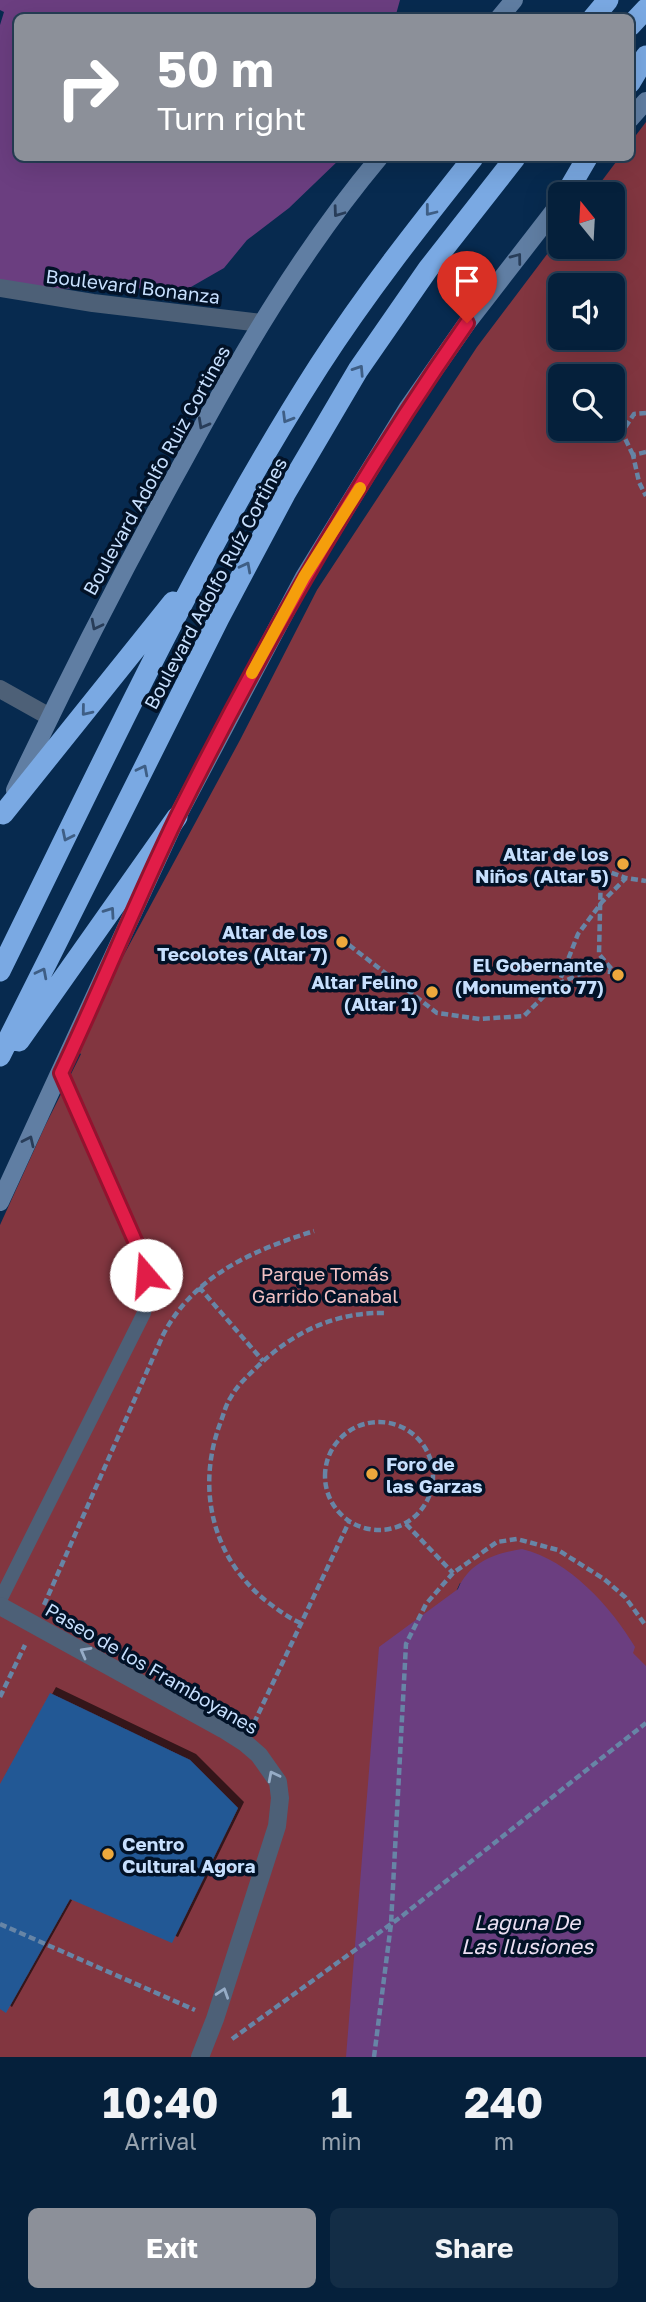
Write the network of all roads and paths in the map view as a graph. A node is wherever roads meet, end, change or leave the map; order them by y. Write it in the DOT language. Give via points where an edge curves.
graph roads {
  1 [pos="514,0"];
  2 [pos="608,0"];
  3 [pos="646,9"];
  4 [pos="502,14"];
  5 [pos="596,14"];
  6 [pos="634,22"];
  7 [pos="646,56"];
  8 [pos="634,76"];
  9 [pos="646,101"];
  10 [pos="634,114"];
  11 [pos="377,161"];
  12 [pos="471,161"];
  13 [pos="513,161"];
  14 [pos="585,161"];
  15 [pos="595,161"];
  16 [pos="574,182"];
  17 [pos="577,182"];
  18 [pos="548,219"];
  19 [pos="0,288"];
  20 [pos="261,323"];
  21 [pos="646,414"];
  22 [pos="646,452"];
  23 [pos="633,455"];
  24 [pos="646,496"];
  25 [pos="205,562"];
  26 [pos="0,689"];
  27 [pos="50,717"];
  28 [pos="177,817"];
  29 [pos="2,818"];
  30 [pos="626,878"];
  31 [pos="646,881"];
  32 [pos="602,902"];
  33 [pos="349,946"];
  34 [pos="0,971"];
  35 [pos="554,986"];
  36 [pos="0,1056"];
  37 [pos="0,1068"];
  38 [pos="61,1073"];
  39 [pos="0,1202"];
  40 [pos="314,1231"];
  41 [pos="200,1287"];
  42 [pos="384,1313"];
  43 [pos="263,1361"];
  44 [pos="349,1522"];
  45 [pos="406,1524"];
  46 [pos="453,1573"];
  47 [pos="0,1600"];
  48 [pos="0,1605"];
  49 [pos="301,1623"];
  50 [pos="35,1624"];
  51 [pos="646,1626"];
  52 [pos="0,1698"];
  53 [pos="646,1723"];
  54 [pos="245,1743"];
  55 [pos="0,1924"];
  56 [pos="391,1924"];
  57 [pos="215,2019"];
  58 [pos="228,2041"];
  59 [pos="200,2057"];
  60 [pos="374,2057"];
  1 -- 4 [label="main road"];
  2 -- 5 [label="highway"];
  3 -- 6 [label="highway"];
  7 -- 8 [label="highway"];
  9 -- 10 [label="main road"];
  11 -- 20 [label="main road, Boulevard Adolfo Ruiz Cortines, one-way"];
  12 -- 25 [label="highway, Boulevard Adolfo Ruíz Cortines, one-way" via="385,268 319,366"];
  36 -- 13 [label="highway, Boulevard Adolfo Ruíz Cortines, one-way" via="285,494 358,370 428,269"];
  14 -- 16 [label="highway"];
  15 -- 17 [label="main road"];
  28 -- 18 [label="main road, one-way" via="304,577 407,409"];
  19 -- 20 [label="street, Boulevard Bonanza"];
  20 -- 27 [label="main road, Boulevard Adolfo Ruiz Cortines, one-way" via="128,561"];
  21 -- 23 [label="path" via="634,414 622,432"];
  22 -- 23 [label="path"];
  23 -- 24 [label="path"];
  25 -- 29 [label="highway, one-way"];
  25 -- 34 [label="highway, Boulevard Adolfo Ruíz Cortines, one-way"];
  26 -- 27 [label="street"];
  27 -- 29 [label="main road, Boulevard Adolfo Ruiz Cortines"];
  37 -- 28 [label="highway, one-way"];
  28 -- 38 [label="main road"];
  30 -- 31 [label="path"];
  30 -- 32 [label="path"];
  30 -- 32 [label="path" via="601,869"];
  32 -- 35 [label="path" via="578,934"];
  32 -- 35 [label="path" via="599,954 614,972 587,971"];
  33 -- 35 [label="path" via="437,1013 480,1019 524,1016"];
  39 -- 38 [label="main road, one-way"];
  38 -- 47 [label="lane" via="143,1259 148,1292 144,1312"];
  40 -- 41 [label="path" via="234,1262"];
  41 -- 43 [label="path"];
  41 -- 50 [label="path" via="176,1311 163,1335"];
  42 -- 43 [label="path" via="328,1321 290,1339"];
  43 -- 49 [label="path" via="229,1399 211,1452 209,1489 217,1531 234,1568 263,1598"];
  44 -- 45 [label="path" via="373,1531"];
  44 -- 45 [label="path" via="329,1499 324,1479 327,1458 345,1433 375,1422 405,1429 421,1442 431,1461 433,1481 427,1501"];
  44 -- 49 [label="path"];
  45 -- 46 [label="path"];
  46 -- 51 [label="path" via="497,1542 537,1543 558,1550 604,1579 625,1597"];
  46 -- 56 [label="path" via="426,1604 407,1644"];
  48 -- 50 [label="street, Paseo de los Framboyanes"];
  49 -- 54 [label="path"];
  50 -- 52 [label="path"];
  54 -- 50 [label="street, Paseo de los Framboyanes, one-way"];
  53 -- 56 [label="path"];
  57 -- 54 [label="street, Paseo de los Framboyanes, one-way" via="279,1811 278,1782"];
  55 -- 57 [label="path"];
  56 -- 58 [label="path"];
  56 -- 60 [label="path"];
  57 -- 59 [label="street, Paseo de los Framboyanes"];
}
